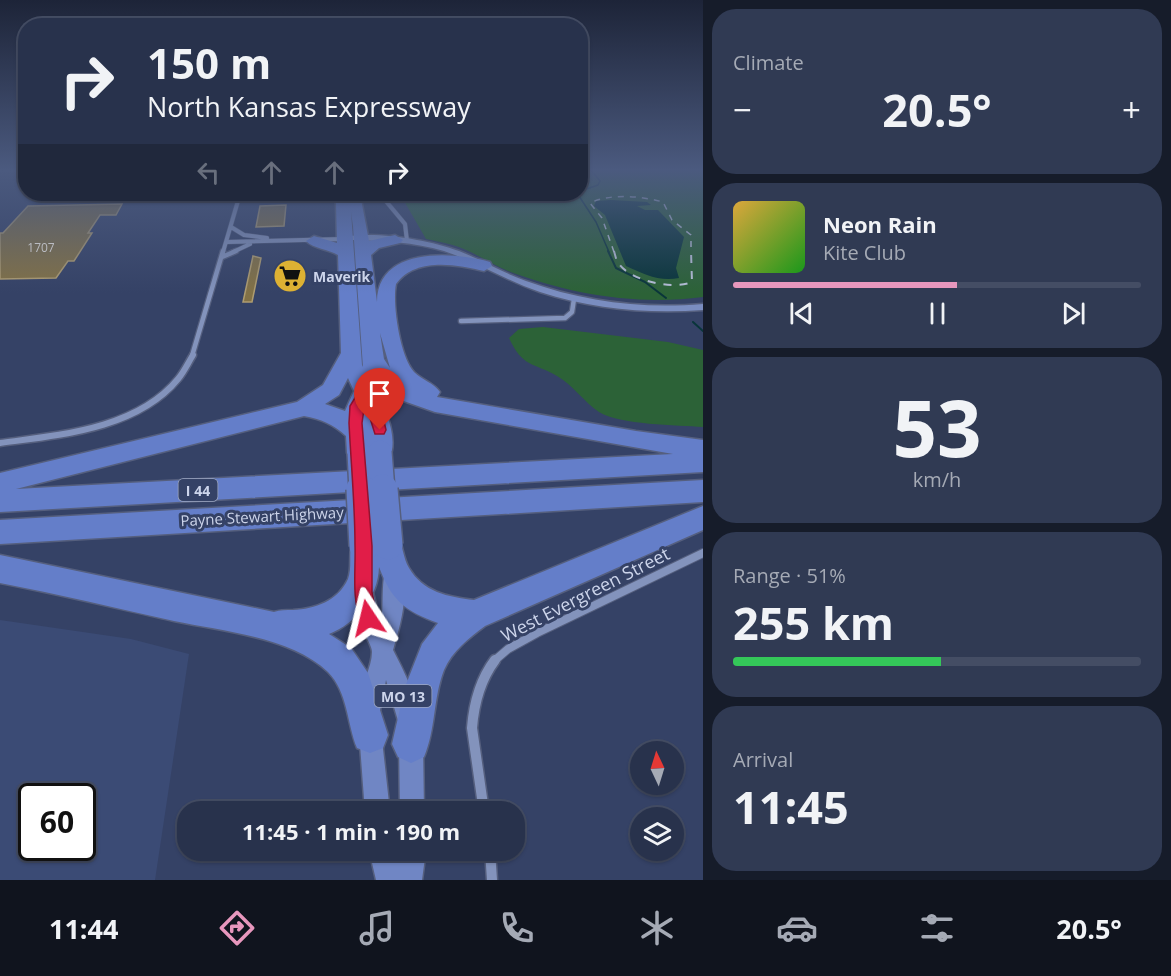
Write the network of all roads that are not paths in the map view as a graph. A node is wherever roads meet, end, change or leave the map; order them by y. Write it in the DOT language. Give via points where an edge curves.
graph roads {
  1 [pos="235,211"];
  2 [pos="345,211"];
  3 [pos="354,211"];
  4 [pos="394,211"];
  5 [pos="231,227"];
  6 [pos="267,238"];
  7 [pos="317,239"];
  8 [pos="353,239"];
  9 [pos="227,240"];
  10 [pos="395,240"];
  11 [pos="256,242"];
  12 [pos="222,257"];
  13 [pos="484,266"];
  14 [pos="574,299"];
  15 [pos="703,307"];
  16 [pos="461,321"];
  17 [pos="352,352"];
  18 [pos="374,358"];
  19 [pos="365,391"];
  20 [pos="435,404"];
  21 [pos="304,408"];
  22 [pos="508,418"];
  23 [pos="369,442"];
  24 [pos="0,443"];
  25 [pos="703,449"];
  26 [pos="703,462"];
  27 [pos="0,483"];
  28 [pos="703,491"];
  29 [pos="0,501"];
  30 [pos="703,518"];
  31 [pos="0,532"];
  32 [pos="703,554"];
  33 [pos="377,559"];
  34 [pos="0,569"];
  35 [pos="474,615"];
  36 [pos="262,625"];
  37 [pos="383,652"];
  38 [pos="370,735"];
  39 [pos="411,744"];
  40 [pos="377,801"];
  41 [pos="412,801"];
  42 [pos="482,801"];
  43 [pos="384,861"];
  44 [pos="412,861"];
  45 [pos="491,861"];
  46 [pos="388,880"];
  47 [pos="409,880"];
  48 [pos="492,880"];
  1 -- 5 [label="street"];
  2 -- 8 [label="highway, MO 13"];
  3 -- 8 [label="highway, MO 13"];
  4 -- 10 [label="street" via="405,224"];
  5 -- 6 [label="street" via="244,235"];
  5 -- 9 [label="street"];
  6 -- 7 [label="street"];
  6 -- 9 [label="street"];
  7 -- 8 [label="highway" via="333,232"];
  7 -- 8 [label="highway" via="336,247"];
  7 -- 11 [label="street"];
  8 -- 10 [label="highway"];
  8 -- 10 [label="highway" via="374,245"];
  8 -- 17 [label="highway, MO 13"];
  8 -- 18 [label="highway, MO 13"];
  9 -- 11 [label="street"];
  9 -- 12 [label="street"];
  10 -- 13 [label="main road" via="447,250"];
  11 -- 12 [label="street"];
  12 -- 24 [label="street" via="191,360 167,390 117,420"];
  13 -- 14 [label="main road" via="524,284"];
  13 -- 22 [label="highway" via="459,260 428,261 406,267 393,276 387,283 385,297 393,351 403,373 418,387"];
  14 -- 15 [label="main road" via="642,308"];
  14 -- 16 [label="street" via="572,312 565,318"];
  17 -- 19 [label="highway, MO 13" via="354,373"];
  17 -- 21 [label="highway" via="332,390"];
  18 -- 19 [label="highway, MO 13" via="374,371"];
  18 -- 20 [label="highway" via="385,379 395,388"];
  19 -- 23 [label="highway, MO 13" via="375,408"];
  20 -- 22 [label="highway"];
  20 -- 23 [label="highway" via="404,409 390,418"];
  21 -- 23 [label="highway" via="336,415"];
  21 -- 27 [label="highway"];
  22 -- 25 [label="highway"];
  23 -- 33 [label="highway, MO 13, bridge"];
  26 -- 29 [label="highway, Payne Stewart Highway / I 44"];
  28 -- 31 [label="highway, Payne Stewart Highway / I 44"];
  30 -- 35 [label="highway"];
  32 -- 42 [label="street, West Evergreen Street" via="537,633 494,661 478,689 472,728"];
  33 -- 35 [label="highway" via="420,601 436,609"];
  33 -- 36 [label="highway" via="338,614 298,627"];
  33 -- 37 [label="main road, MO 13" via="365,606"];
  33 -- 37 [label="main road, MO 13" via="395,603"];
  34 -- 36 [label="highway"];
  35 -- 39 [label="highway" via="444,638 430,660"];
  36 -- 38 [label="highway" via="318,645 338,659 355,684"];
  37 -- 38 [label="main road, MO 13" via="371,699"];
  37 -- 39 [label="main road, MO 13" via="403,698"];
  38 -- 40 [label="main road, MO 13"];
  39 -- 41 [label="main road, MO 13"];
  43 -- 46 [label="main road"];
  44 -- 47 [label="main road"];
  45 -- 48 [label="street"];
}
